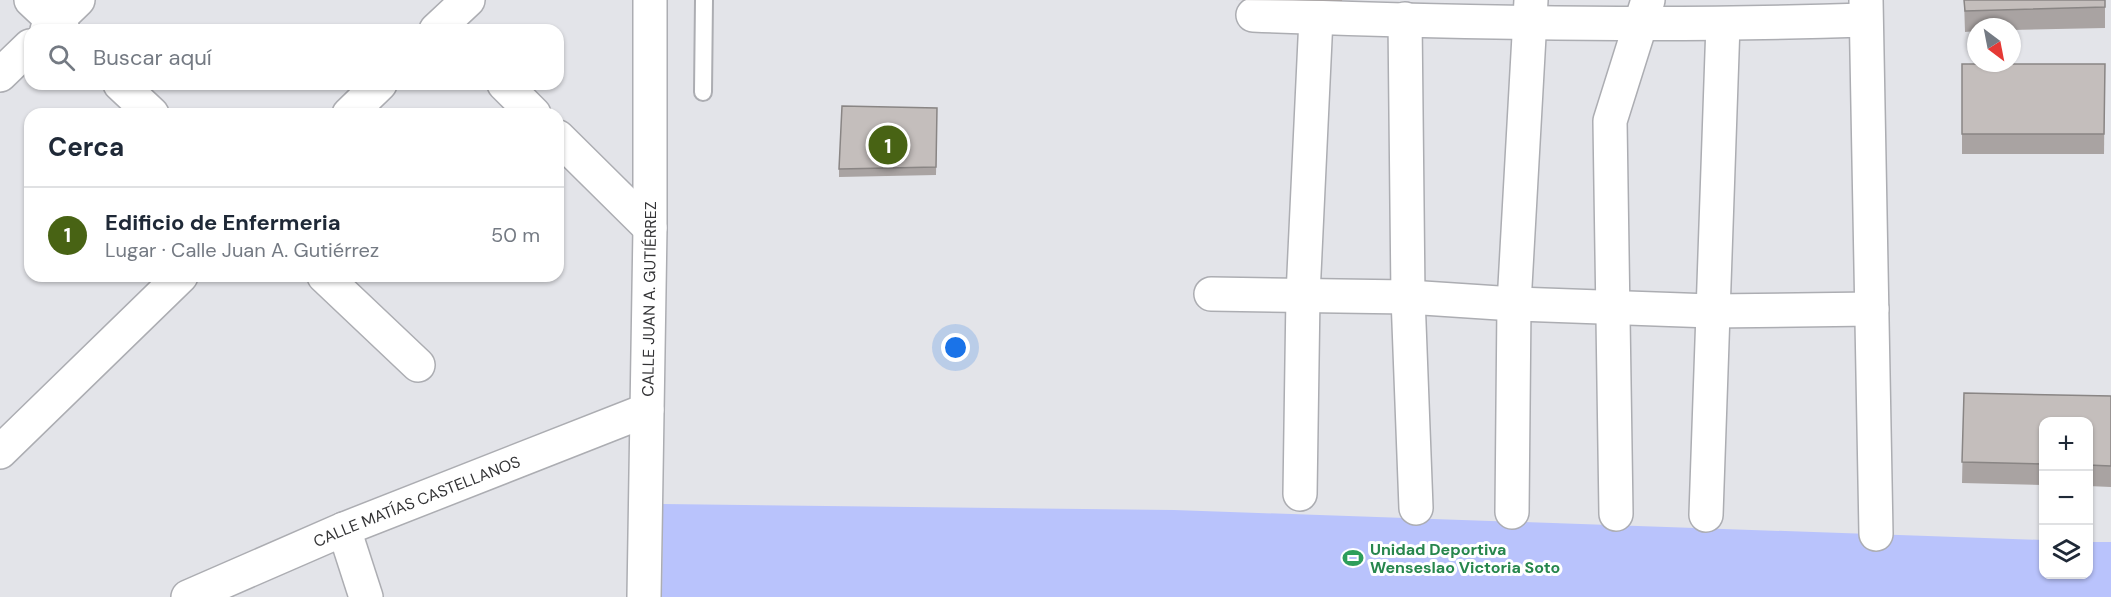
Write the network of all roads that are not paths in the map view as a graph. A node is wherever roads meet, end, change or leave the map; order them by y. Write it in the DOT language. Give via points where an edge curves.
graph roads {
  1 [pos="32,0"];
  2 [pos="78,0"];
  3 [pos="468,0"];
  4 [pos="650,0"];
  5 [pos="704,0"];
  6 [pos="1361,9"];
  7 [pos="1865,10"];
  8 [pos="1531,12"];
  9 [pos="1645,12"];
  10 [pos="1253,15"];
  11 [pos="1316,18"];
  12 [pos="1405,20"];
  13 [pos="52,24"];
  14 [pos="58,24"];
  15 [pos="446,24"];
  16 [pos="1723,24"];
  17 [pos="24,52"];
  18 [pos="0,75"];
  19 [pos="126,90"];
  20 [pos="374,90"];
  21 [pos="510,90"];
  22 [pos="703,92"];
  23 [pos="146,108"];
  24 [pos="355,108"];
  25 [pos="528,108"];
  26 [pos="564,143"];
  27 [pos="650,228"];
  28 [pos="176,282"];
  29 [pos="330,282"];
  30 [pos="1211,294"];
  31 [pos="1303,295"];
  32 [pos="1408,297"];
  33 [pos="1514,304"];
  34 [pos="1614,306"];
  35 [pos="1872,309"];
  36 [pos="1711,311"];
  37 [pos="418,365"];
  38 [pos="647,410"];
  39 [pos="0,452"];
  40 [pos="1300,494"];
  41 [pos="1416,508"];
  42 [pos="1512,512"];
  43 [pos="1616,514"];
  44 [pos="1706,515"];
  45 [pos="344,529"];
  46 [pos="1876,534"];
  47 [pos="188,597"];
  48 [pos="366,597"];
  49 [pos="644,597"];
  1 -- 13 [label="street"];
  2 -- 14 [label="street"];
  3 -- 15 [label="street"];
  4 -- 27 [label="street, CALLE JUAN A. GUTIÉRREZ"];
  5 -- 22 [label="lane"];
  6 -- 11 [label="street"];
  6 -- 12 [label="street"];
  7 -- 16 [label="street"];
  7 -- 35 [label="street"];
  8 -- 9 [label="street"];
  8 -- 12 [label="street"];
  8 -- 33 [label="street"];
  9 -- 16 [label="street"];
  9 -- 34 [label="street" via="1610,121"];
  10 -- 11 [label="street"];
  11 -- 31 [label="street"];
  12 -- 32 [label="street"];
  16 -- 36 [label="street"];
  17 -- 18 [label="street"];
  19 -- 23 [label="street"];
  20 -- 24 [label="street"];
  21 -- 25 [label="street"];
  26 -- 27 [label="street"];
  27 -- 38 [label="street, CALLE JUAN A. GUTIÉRREZ"];
  28 -- 39 [label="street"];
  29 -- 37 [label="street"];
  30 -- 31 [label="street"];
  31 -- 32 [label="street"];
  31 -- 40 [label="street"];
  32 -- 33 [label="street"];
  32 -- 41 [label="street"];
  33 -- 34 [label="street"];
  33 -- 42 [label="street"];
  34 -- 36 [label="street"];
  34 -- 43 [label="street"];
  35 -- 36 [label="street"];
  35 -- 46 [label="street"];
  36 -- 44 [label="street"];
  38 -- 45 [label="street, CALLE MATÍAS CASTELLANOS"];
  38 -- 49 [label="street, CALLE JUAN A. GUTIÉRREZ"];
  45 -- 47 [label="street, CALLE MATÍAS CASTELLANOS"];
  45 -- 48 [label="street"];
}
